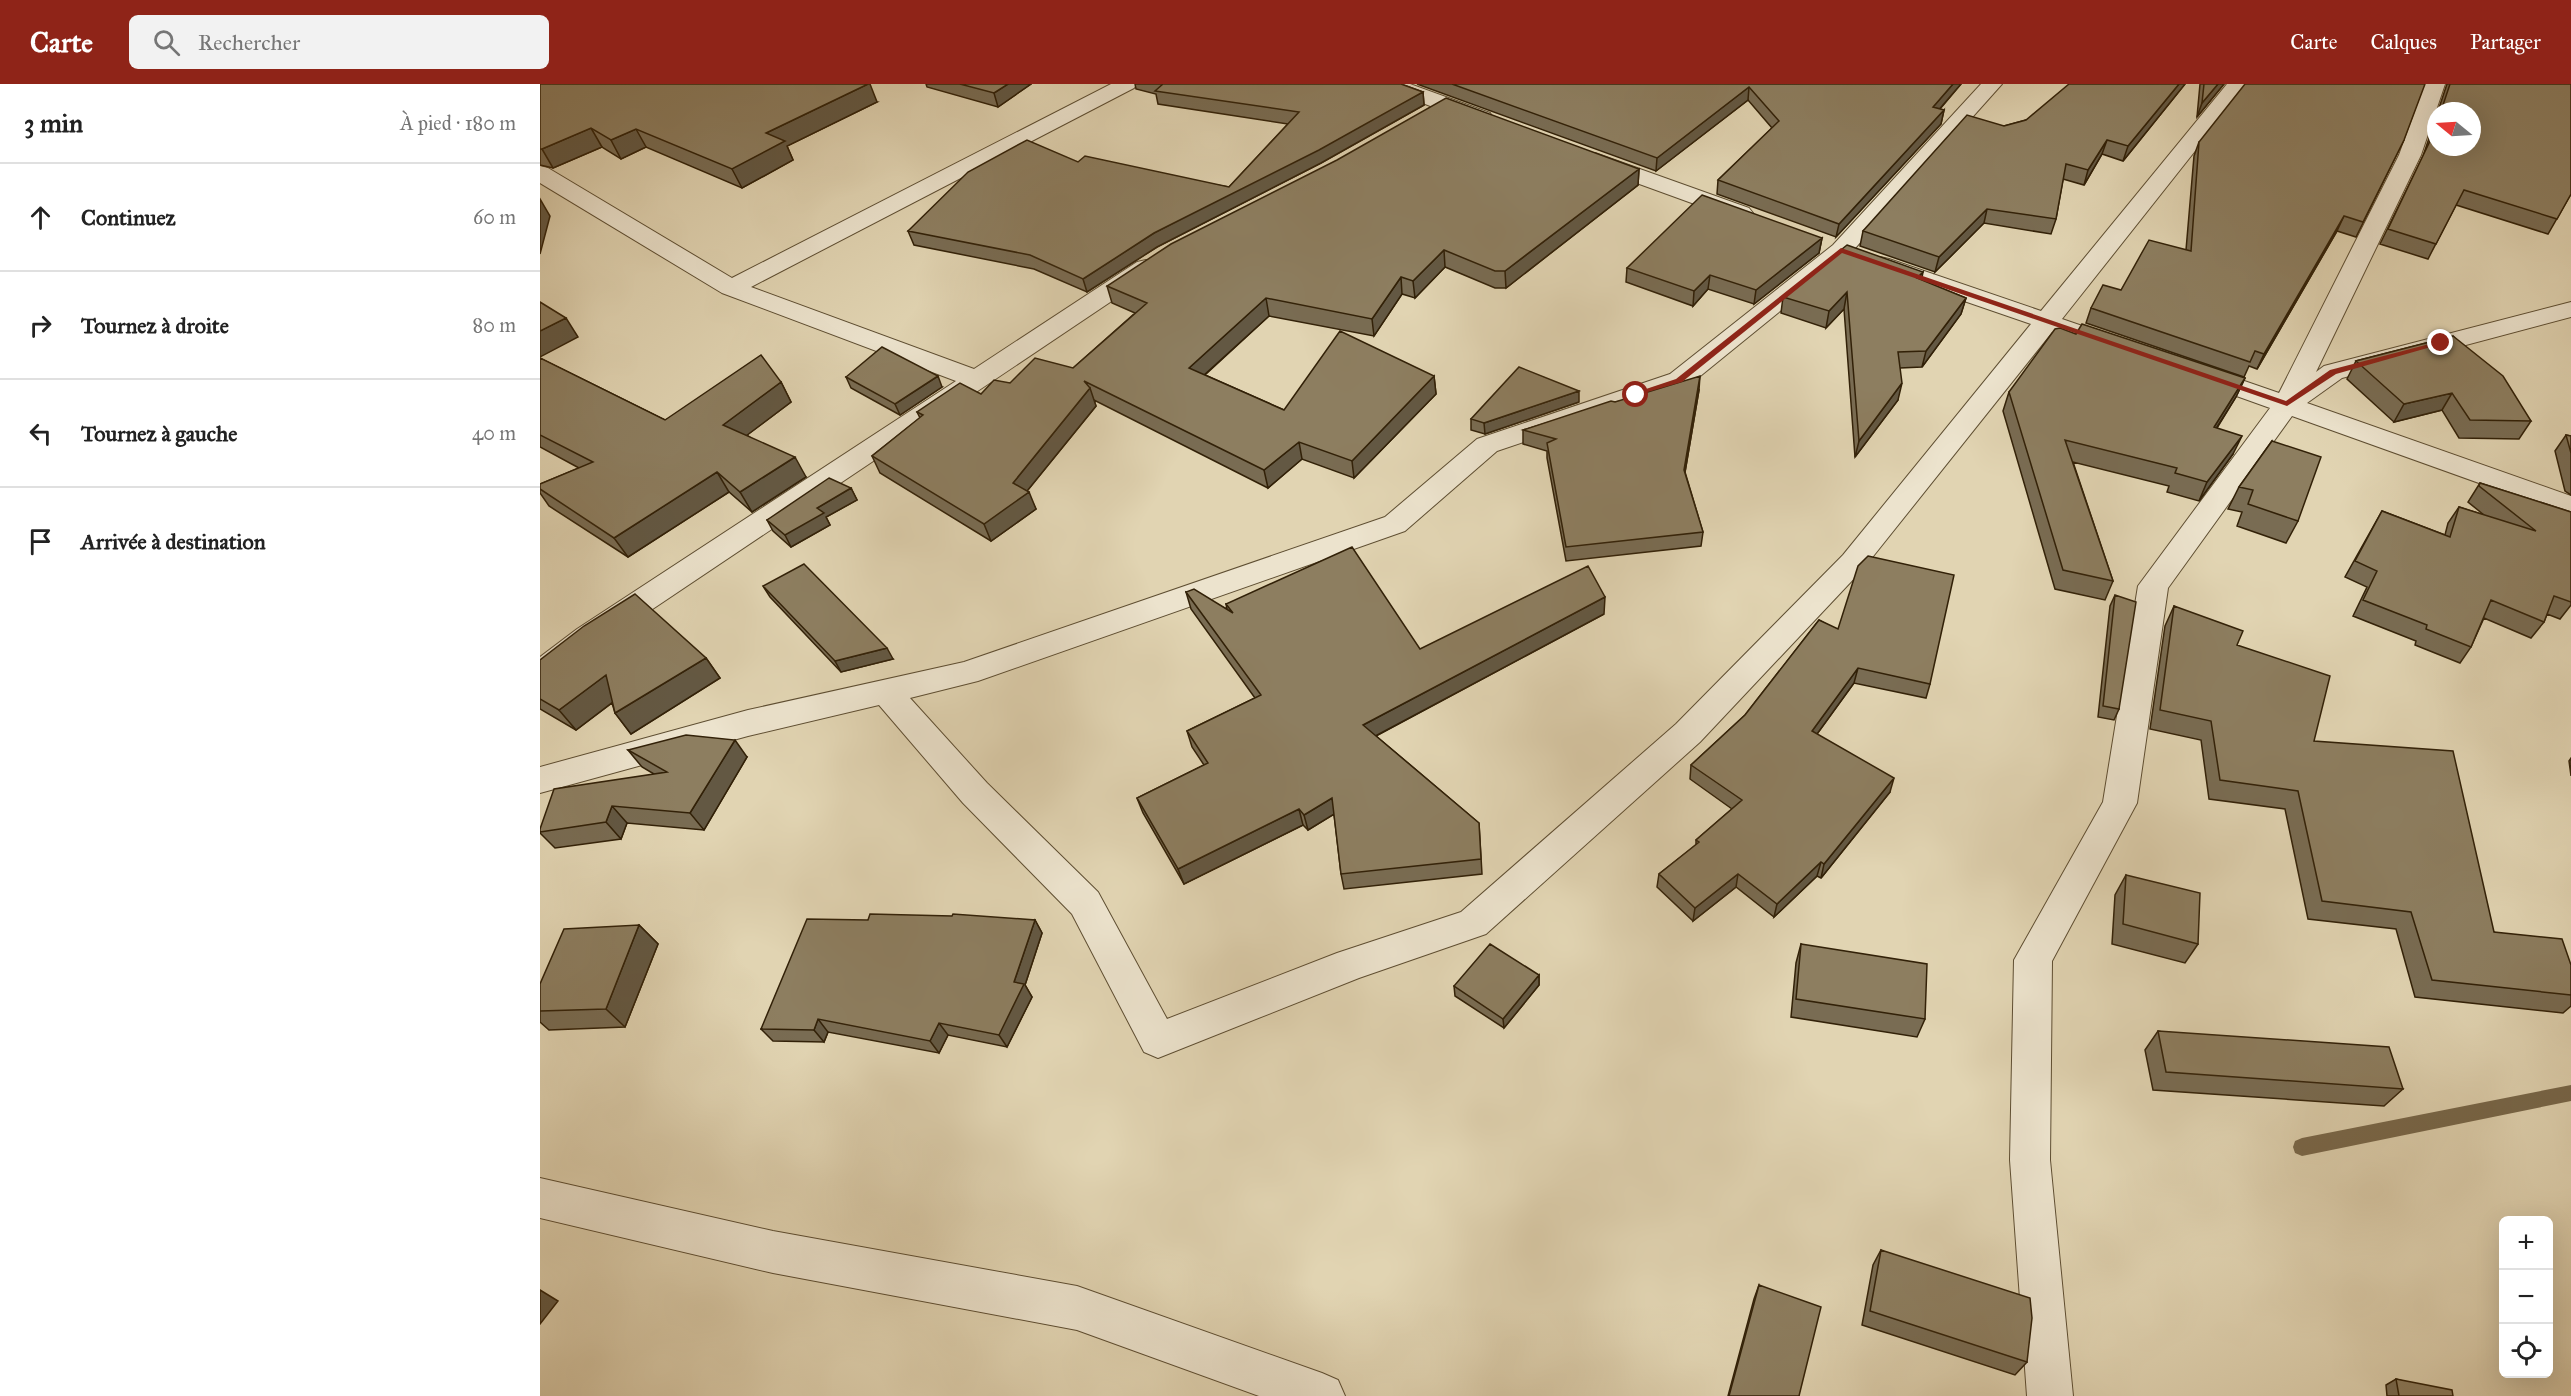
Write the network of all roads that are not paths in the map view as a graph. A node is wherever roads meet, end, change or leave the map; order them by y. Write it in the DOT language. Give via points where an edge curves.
graph roads {
  1 [pos="1127,84"];
  2 [pos="1391,84"];
  3 [pos="1992,84"];
  4 [pos="2238,84"];
  5 [pos="2435,84"];
  6 [pos="1446,104"];
  7 [pos="1417,121"];
  8 [pos="1501,125"];
  9 [pos="1578,153"];
  10 [pos="540,173"];
  11 [pos="1764,222"];
  12 [pos="1830,246"];
  13 [pos="1166,254"];
  14 [pos="731,288"];
  15 [pos="2571,309"];
  16 [pos="2046,321"];
  17 [pos="2145,355"];
  18 [pos="2177,366"];
  19 [pos="976,380"];
  20 [pos="2287,404"];
  21 [pos="2571,506"];
  22 [pos="540,674"];
  23 [pos="886,692"];
  24 [pos="540,780"];
  25 [pos="540,1198"];
  26 [pos="1322,1396"];
  27 [pos="2050,1396"];
  1 -- 14 [label="street"];
  2 -- 6 [label="street"];
  3 -- 12 [label="street"];
  4 -- 16 [label="street"];
  5 -- 20 [label="street" via="2410,155"];
  6 -- 7 [label="street"];
  6 -- 8 [label="street"];
  9 -- 11 [label="street"];
  10 -- 14 [label="street"];
  12 -- 16 [label="street"];
  12 -- 23 [label="street" via="1679,380 1487,445 1395,524 967,673"];
  13 -- 19 [label="street"];
  14 -- 19 [label="street"];
  15 -- 20 [label="street" via="2333,372"];
  16 -- 17 [label="street"];
  16 -- 23 [label="street" via="1853,562 1688,733 1473,923 1350,965 1158,1040 1085,903 975,793"];
  18 -- 20 [label="street"];
  19 -- 22 [label="street" via="588,637"];
  20 -- 21 [label="street"];
  20 -- 27 [label="street" via="2153,586 2120,803 2033,960 2030,1160"];
  23 -- 24 [label="street" via="748,723"];
  25 -- 26 [label="street" via="773,1252 1077,1308"];
}
